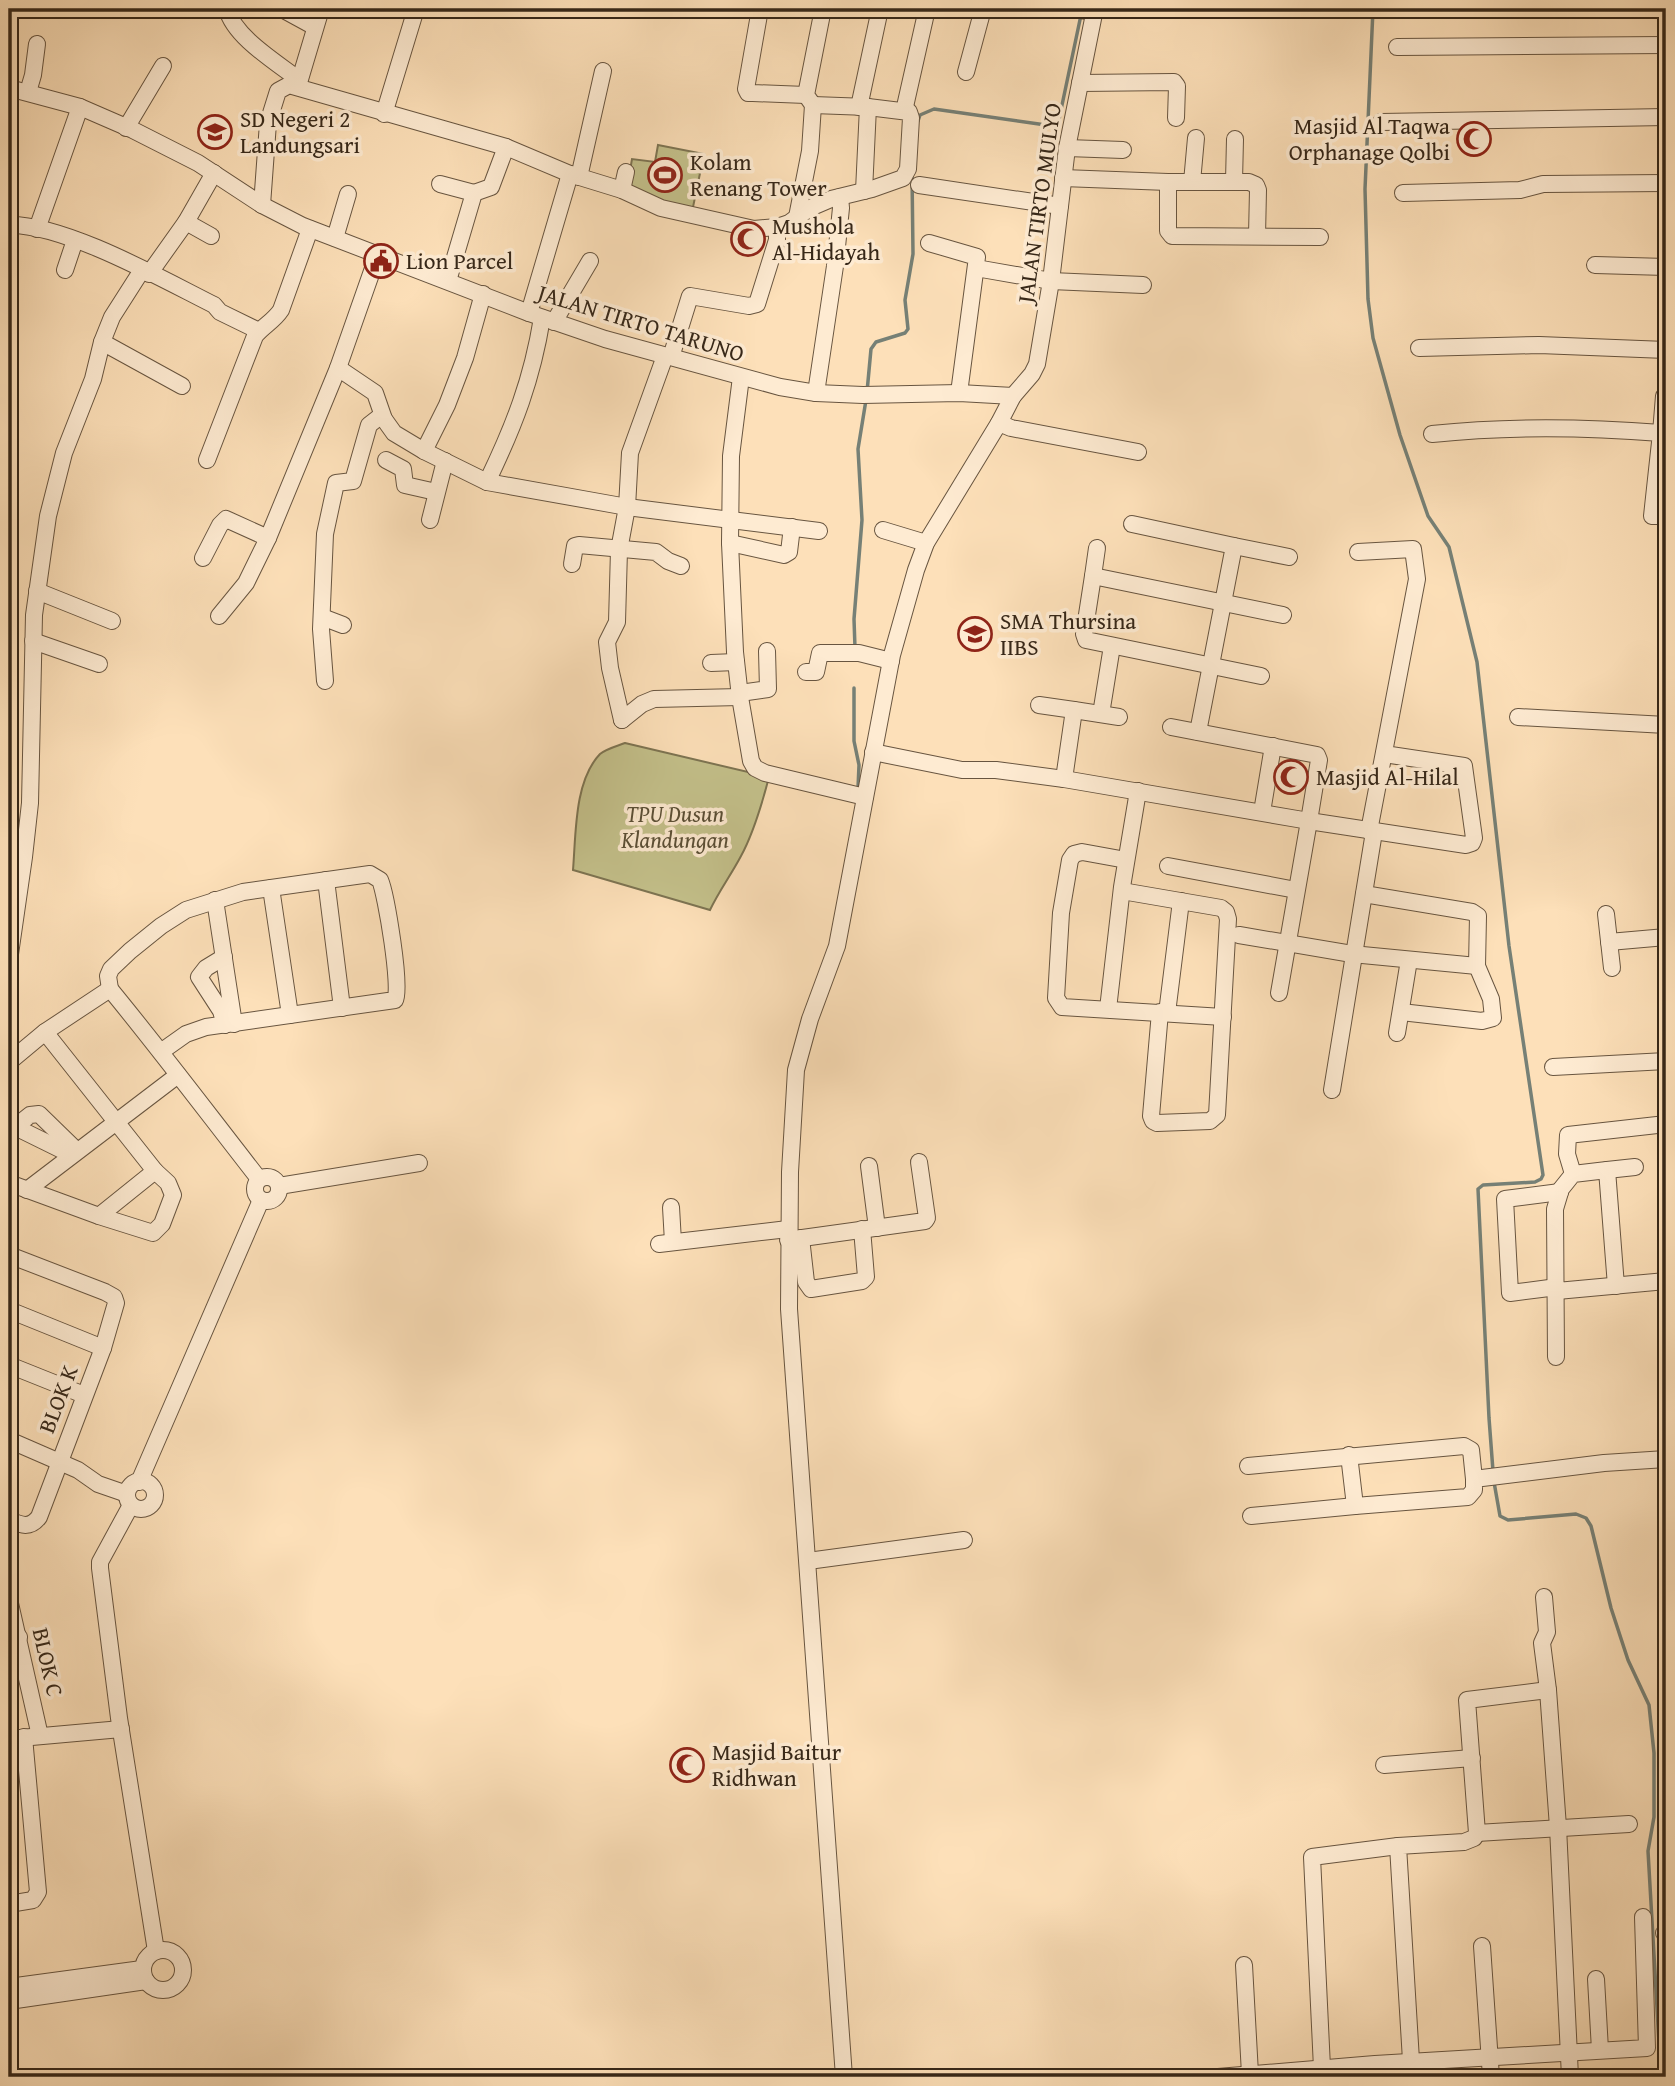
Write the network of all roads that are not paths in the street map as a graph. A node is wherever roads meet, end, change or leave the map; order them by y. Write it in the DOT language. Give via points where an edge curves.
graph roads {
  1 [pos="226,9"];
  2 [pos="282,9"];
  3 [pos="321,9"];
  4 [pos="416,9"];
  5 [pos="760,9"];
  6 [pos="822,9"];
  7 [pos="880,9"];
  8 [pos="927,9"];
  9 [pos="983,9"];
  10 [pos="1085,10"];
  11 [pos="315,27"];
  12 [pos="37,44"];
  13 [pos="1666,45"];
  14 [pos="1397,47"];
  15 [pos="163,66"];
  16 [pos="604,71"];
  17 [pos="966,72"];
  18 [pos="298,83"];
  19 [pos="1080,83"];
  20 [pos="9,88"];
  21 [pos="28,92"];
  22 [pos="809,100"];
  23 [pos="80,107"];
  24 [pos="864,107"];
  25 [pos="904,111"];
  26 [pos="384,114"];
  27 [pos="1666,117"];
  28 [pos="1176,118"];
  29 [pos="1381,122"];
  30 [pos="126,128"];
  31 [pos="1196,138"];
  32 [pos="1235,139"];
  33 [pos="506,147"];
  34 [pos="1067,148"];
  35 [pos="1123,150"];
  36 [pos="626,172"];
  37 [pos="214,173"];
  38 [pos="574,176"];
  39 [pos="1063,178"];
  40 [pos="1234,181"];
  41 [pos="1168,182"];
  42 [pos="1192,182"];
  43 [pos="1666,183"];
  44 [pos="440,184"];
  45 [pos="919,185"];
  46 [pos="622,190"];
  47 [pos="863,191"];
  48 [pos="474,193"];
  49 [pos="348,194"];
  50 [pos="1403,194"];
  51 [pos="841,202"];
  52 [pos="262,205"];
  53 [pos="1060,206"];
  54 [pos="797,217"];
  55 [pos="186,222"];
  56 [pos="9,225"];
  57 [pos="37,229"];
  58 [pos="310,229"];
  59 [pos="777,232"];
  60 [pos="211,236"];
  61 [pos="1257,236"];
  62 [pos="1320,237"];
  63 [pos="335,238"];
  64 [pos="75,240"];
  65 [pos="929,243"];
  66 [pos="378,254"];
  67 [pos="590,261"];
  68 [pos="1595,265"];
  69 [pos="1666,267"];
  70 [pos="976,268"];
  71 [pos="65,270"];
  72 [pos="146,272"];
  73 [pos="448,281"];
  74 [pos="1051,281"];
  75 [pos="1143,285"];
  76 [pos="483,294"];
  77 [pos="542,318"];
  78 [pos="259,331"];
  79 [pos="102,342"];
  80 [pos="1419,348"];
  81 [pos="1666,350"];
  82 [pos="668,357"];
  83 [pos="338,368"];
  84 [pos="741,377"];
  85 [pos="182,386"];
  86 [pos="816,393"];
  87 [pos="959,393"];
  88 [pos="1013,396"];
  89 [pos="1664,396"];
  90 [pos="384,419"];
  91 [pos="999,423"];
  92 [pos="1663,433"];
  93 [pos="1432,434"];
  94 [pos="424,451"];
  95 [pos="1138,452"];
  96 [pos="207,460"];
  97 [pos="386,460"];
  98 [pos="445,461"];
  99 [pos="487,482"];
  100 [pos="436,492"];
  101 [pos="627,507"];
  102 [pos="1652,515"];
  103 [pos="430,520"];
  104 [pos="730,520"];
  105 [pos="1132,524"];
  106 [pos="792,527"];
  107 [pos="883,530"];
  108 [pos="819,531"];
  109 [pos="268,538"];
  110 [pos="730,543"];
  111 [pos="926,543"];
  112 [pos="1234,546"];
  113 [pos="1097,548"];
  114 [pos="620,550"];
  115 [pos="1358,552"];
  116 [pos="1290,557"];
  117 [pos="203,558"];
  118 [pos="572,564"];
  119 [pos="681,566"];
  120 [pos="1093,576"];
  121 [pos="37,591"];
  122 [pos="1223,602"];
  123 [pos="1283,615"];
  124 [pos="219,616"];
  125 [pos="322,617"];
  126 [pos="112,621"];
  127 [pos="343,625"];
  128 [pos="33,641"];
  129 [pos="1112,646"];
  130 [pos="736,657"];
  131 [pos="891,661"];
  132 [pos="710,663"];
  133 [pos="99,664"];
  134 [pos="1210,666"];
  135 [pos="806,672"];
  136 [pos="1261,676"];
  137 [pos="325,681"];
  138 [pos="740,695"];
  139 [pos="1039,705"];
  140 [pos="1074,710"];
  141 [pos="1101,714"];
  142 [pos="1119,717"];
  143 [pos="1518,717"];
  144 [pos="1666,725"];
  145 [pos="1171,727"];
  146 [pos="1198,732"];
  147 [pos="1273,746"];
  148 [pos="873,752"];
  149 [pos="1384,754"];
  150 [pos="1064,779"];
  151 [pos="1138,791"];
  152 [pos="865,797"];
  153 [pos="1262,812"];
  154 [pos="1308,821"];
  155 [pos="1372,831"];
  156 [pos="1126,860"];
  157 [pos="1168,866"];
  158 [pos="326,880"];
  159 [pos="271,888"];
  160 [pos="1296,890"];
  161 [pos="1122,891"];
  162 [pos="1364,894"];
  163 [pos="215,900"];
  164 [pos="1181,901"];
  165 [pos="1606,914"];
  166 [pos="1239,935"];
  167 [pos="1666,937"];
  168 [pos="1609,942"];
  169 [pos="1287,944"];
  170 [pos="1352,954"];
  171 [pos="224,957"];
  172 [pos="1409,960"];
  173 [pos="9,961"];
  174 [pos="1477,966"];
  175 [pos="1612,968"];
  176 [pos="110,989"];
  177 [pos="1279,993"];
  178 [pos="342,1008"];
  179 [pos="1108,1009"];
  180 [pos="1401,1012"];
  181 [pos="1163,1013"];
  182 [pos="290,1015"];
  183 [pos="228,1017"];
  184 [pos="1223,1017"];
  185 [pos="45,1032"];
  186 [pos="1397,1033"];
  187 [pos="162,1051"];
  188 [pos="1666,1061"];
  189 [pos="9,1062"];
  190 [pos="1553,1067"];
  191 [pos="178,1075"];
  192 [pos="1332,1090"];
  193 [pos="117,1121"];
  194 [pos="1666,1124"];
  195 [pos="12,1125"];
  196 [pos="74,1153"];
  197 [pos="919,1162"];
  198 [pos="419,1163"];
  199 [pos="869,1166"];
  200 [pos="1635,1167"];
  201 [pos="1607,1170"];
  202 [pos="155,1171"];
  203 [pos="1573,1174"];
  204 [pos="259,1179"];
  205 [pos="9,1183"];
  206 [pos="279,1186"];
  207 [pos="27,1190"];
  208 [pos="1560,1192"];
  209 [pos="261,1200"];
  210 [pos="671,1208"];
  211 [pos="99,1216"];
  212 [pos="869,1229"];
  213 [pos="793,1236"];
  214 [pos="9,1255"];
  215 [pos="1666,1281"];
  216 [pos="1616,1286"];
  217 [pos="1557,1289"];
  218 [pos="9,1310"];
  219 [pos="103,1348"];
  220 [pos="1556,1357"];
  221 [pos="9,1365"];
  222 [pos="84,1395"];
  223 [pos="9,1440"];
  224 [pos="1349,1455"];
  225 [pos="1666,1459"];
  226 [pos="58,1462"];
  227 [pos="1248,1466"];
  228 [pos="1488,1478"];
  229 [pos="132,1492"];
  230 [pos="1355,1506"];
  231 [pos="1251,1516"];
  232 [pos="9,1520"];
  233 [pos="964,1540"];
  234 [pos="808,1561"];
  235 [pos="1544,1597"];
  236 [pos="9,1598"];
  237 [pos="19,1637"];
  238 [pos="9,1665"];
  239 [pos="1548,1690"];
  240 [pos="120,1724"];
  241 [pos="24,1738"];
  242 [pos="1472,1758"];
  243 [pos="1384,1765"];
  244 [pos="1629,1824"];
  245 [pos="1558,1827"];
  246 [pos="1477,1833"];
  247 [pos="1398,1846"];
  248 [pos="9,1904"];
  249 [pos="1643,1917"];
  250 [pos="1482,1946"];
  251 [pos="156,1951"];
  252 [pos="1244,1965"];
  253 [pos="144,1975"];
  254 [pos="1596,1979"];
  255 [pos="9,1987"];
  256 [pos="9,2001"];
  257 [pos="1600,2050"];
  258 [pos="1569,2052"];
  259 [pos="1490,2057"];
  260 [pos="1322,2068"];
  261 [pos="1411,2070"];
  262 [pos="1250,2074"];
  263 [pos="845,2077"];
  264 [pos="1218,2077"];
  265 [pos="1491,2077"];
  266 [pos="1570,2077"];
  1 -- 18 [label="street" via="233,26"];
  2 -- 11 [label="street"];
  3 -- 11 [label="street"];
  4 -- 26 [label="street"];
  5 -- 22 [label="street" via="748,93"];
  6 -- 22 [label="street"];
  7 -- 24 [label="street"];
  8 -- 25 [label="street"];
  9 -- 17 [label="street"];
  10 -- 19 [label="street, JALAN TIRTO MULYO"];
  11 -- 18 [label="street"];
  12 -- 21 [label="street"];
  13 -- 14 [label="street"];
  15 -- 30 [label="street"];
  16 -- 38 [label="street"];
  18 -- 26 [label="street"];
  18 -- 52 [label="street" via="281,88 272,103"];
  19 -- 28 [label="street" via="1174,82"];
  19 -- 34 [label="street, JALAN TIRTO MULYO"];
  20 -- 21 [label="street, JALAN TIRTO TARUNO"];
  21 -- 23 [label="street, JALAN TIRTO TARUNO"];
  22 -- 24 [label="street"];
  22 -- 54 [label="street" via="810,151"];
  23 -- 30 [label="street, JALAN TIRTO TARUNO"];
  23 -- 57 [label="street"];
  24 -- 25 [label="street"];
  24 -- 47 [label="street"];
  25 -- 47 [label="street" via="911,118 907,173 898,181"];
  26 -- 33 [label="street"];
  27 -- 29 [label="street"];
  30 -- 37 [label="street, JALAN TIRTO TARUNO"];
  31 -- 42 [label="street"];
  32 -- 40 [label="street"];
  33 -- 38 [label="street"];
  33 -- 48 [label="street" via="491,187"];
  34 -- 35 [label="street"];
  34 -- 39 [label="street, JALAN TIRTO MULYO"];
  36 -- 46 [label="street"];
  37 -- 52 [label="street, JALAN TIRTO TARUNO"];
  37 -- 55 [label="street"];
  38 -- 46 [label="street"];
  38 -- 77 [label="street"];
  39 -- 41 [label="street"];
  39 -- 53 [label="street, JALAN TIRTO MULYO"];
  40 -- 42 [label="street"];
  40 -- 61 [label="street" via="1256,185"];
  41 -- 42 [label="street"];
  41 -- 61 [label="street" via="1168,231 1172,236"];
  43 -- 50 [label="street" via="1543,184 1520,190"];
  44 -- 48 [label="street"];
  45 -- 53 [label="street"];
  46 -- 59 [label="street" via="660,208"];
  47 -- 51 [label="street"];
  48 -- 73 [label="street"];
  49 -- 63 [label="street"];
  51 -- 54 [label="street" via="810,208"];
  51 -- 86 [label="street"];
  52 -- 58 [label="street, JALAN TIRTO TARUNO"];
  53 -- 74 [label="street, JALAN TIRTO MULYO"];
  54 -- 59 [label="street"];
  55 -- 60 [label="street"];
  55 -- 72 [label="street"];
  56 -- 57 [label="street"];
  57 -- 64 [label="street"];
  58 -- 63 [label="street, JALAN TIRTO TARUNO"];
  58 -- 78 [label="street" via="281,310"];
  59 -- 82 [label="street" via="757,304 690,296"];
  61 -- 62 [label="street"];
  63 -- 66 [label="street, JALAN TIRTO TARUNO"];
  64 -- 71 [label="street"];
  64 -- 72 [label="street"];
  65 -- 70 [label="street" via="975,255"];
  66 -- 73 [label="street, JALAN TIRTO TARUNO"];
  66 -- 83 [label="street"];
  67 -- 77 [label="street"];
  68 -- 69 [label="street"];
  70 -- 74 [label="street"];
  70 -- 87 [label="street"];
  72 -- 78 [label="street"];
  72 -- 79 [label="street" via="112,317"];
  73 -- 76 [label="street, JALAN TIRTO TARUNO"];
  74 -- 75 [label="street"];
  74 -- 88 [label="street, JALAN TIRTO MULYO" via="1037,364"];
  76 -- 77 [label="street, JALAN TIRTO TARUNO"];
  76 -- 94 [label="street" via="465,358"];
  77 -- 82 [label="street, JALAN TIRTO TARUNO"];
  77 -- 99 [label="street" via="526,393"];
  78 -- 96 [label="street"];
  79 -- 85 [label="street"];
  79 -- 121 [label="street" via="61,466"];
  80 -- 81 [label="street" via="1539,345"];
  82 -- 84 [label="street, JALAN TIRTO TARUNO"];
  82 -- 101 [label="street" via="646,402 630,453"];
  83 -- 90 [label="street" via="375,393"];
  83 -- 109 [label="street"];
  84 -- 86 [label="street, JALAN TIRTO TARUNO"];
  84 -- 104 [label="street" via="731,456"];
  86 -- 87 [label="street, JALAN TIRTO TARUNO"];
  87 -- 88 [label="street, JALAN TIRTO TARUNO"];
  88 -- 91 [label="street, JALAN TIRTO MULYO"];
  89 -- 92 [label="street"];
  90 -- 94 [label="street" via="394,433"];
  90 -- 125 [label="street" via="369,425 353,481 335,484 326,534"];
  91 -- 95 [label="street"];
  91 -- 111 [label="street, JALAN TIRTO MULYO"];
  92 -- 93 [label="street" via="1541,429"];
  92 -- 102 [label="street"];
  94 -- 98 [label="street"];
  97 -- 100 [label="street" via="403,469 405,485"];
  98 -- 99 [label="street"];
  98 -- 100 [label="street"];
  99 -- 101 [label="street"];
  100 -- 103 [label="street"];
  101 -- 104 [label="street"];
  101 -- 114 [label="street"];
  104 -- 106 [label="street"];
  104 -- 110 [label="street"];
  105 -- 112 [label="street"];
  106 -- 108 [label="street"];
  106 -- 110 [label="street" via="789,552 784,555"];
  107 -- 111 [label="street"];
  109 -- 117 [label="street" via="226,519"];
  109 -- 124 [label="street" via="246,583"];
  110 -- 130 [label="street"];
  111 -- 131 [label="street, JALAN TIRTO MULYO"];
  112 -- 116 [label="street"];
  112 -- 122 [label="street"];
  113 -- 120 [label="street"];
  114 -- 118 [label="street" via="575,546"];
  114 -- 119 [label="street" via="656,552"];
  114 -- 138 [label="street" via="617,622 607,642 622,720 654,699"];
  115 -- 149 [label="street" via="1410,548 1415,552 1417,579"];
  120 -- 122 [label="street"];
  120 -- 129 [label="street" via="1084,637"];
  121 -- 126 [label="street"];
  121 -- 128 [label="street"];
  122 -- 123 [label="street"];
  122 -- 134 [label="street"];
  125 -- 127 [label="street"];
  125 -- 137 [label="street"];
  128 -- 133 [label="street"];
  128 -- 173 [label="street" via="30,803"];
  129 -- 134 [label="street"];
  129 -- 141 [label="street"];
  130 -- 132 [label="street"];
  130 -- 138 [label="street"];
  130 -- 138 [label="street" via="769,650 768,689"];
  131 -- 135 [label="street" via="859,653 820,653 816,671"];
  131 -- 148 [label="street, JALAN TIRTO MULYO"];
  134 -- 136 [label="street"];
  134 -- 146 [label="street"];
  138 -- 152 [label="street" via="755,768"];
  139 -- 140 [label="street"];
  140 -- 141 [label="street"];
  140 -- 150 [label="street"];
  141 -- 142 [label="street"];
  143 -- 144 [label="street"];
  145 -- 146 [label="street"];
  146 -- 147 [label="street"];
  147 -- 153 [label="street"];
  147 -- 154 [label="street" via="1317,755"];
  148 -- 150 [label="street" via="962,770"];
  148 -- 152 [label="street, JALAN TIRTO MULYO"];
  149 -- 155 [label="street"];
  149 -- 155 [label="street" via="1464,766 1474,838 1466,845"];
  150 -- 151 [label="street"];
  151 -- 153 [label="street"];
  151 -- 156 [label="street"];
  152 -- 213 [label="street, JALAN TIRTO MULYO" via="837,946 796,1070 791,1129"];
  153 -- 154 [label="street"];
  154 -- 155 [label="street"];
  154 -- 160 [label="street"];
  155 -- 162 [label="street"];
  156 -- 161 [label="street"];
  156 -- 179 [label="street" via="1074,854 1061,913 1058,1004"];
  157 -- 160 [label="street"];
  158 -- 159 [label="street"];
  158 -- 178 [label="street"];
  158 -- 178 [label="street" via="370,874 380,880 396,969 395,1000"];
  159 -- 163 [label="street"];
  159 -- 182 [label="street"];
  160 -- 169 [label="street"];
  161 -- 164 [label="street"];
  161 -- 179 [label="street"];
  162 -- 170 [label="street"];
  162 -- 174 [label="street" via="1475,913 1479,921"];
  163 -- 171 [label="street"];
  163 -- 176 [label="street" via="176,916 130,951 111,969"];
  164 -- 181 [label="street"];
  164 -- 184 [label="street" via="1226,912"];
  165 -- 168 [label="street"];
  166 -- 169 [label="street"];
  167 -- 168 [label="street"];
  168 -- 175 [label="street"];
  169 -- 170 [label="street"];
  169 -- 177 [label="street"];
  170 -- 172 [label="street"];
  170 -- 192 [label="street"];
  171 -- 183 [label="street"];
  171 -- 183 [label="street" via="199,977"];
  172 -- 174 [label="street"];
  172 -- 180 [label="street"];
  174 -- 180 [label="street" via="1491,999 1493,1018 1482,1021"];
  176 -- 185 [label="street"];
  176 -- 187 [label="street"];
  178 -- 182 [label="street"];
  179 -- 181 [label="street"];
  180 -- 186 [label="street"];
  181 -- 184 [label="street"];
  181 -- 184 [label="street" via="1151,1116 1157,1123 1215,1119"];
  182 -- 183 [label="street"];
  183 -- 187 [label="street" via="195,1030"];
  185 -- 189 [label="street"];
  185 -- 193 [label="street"];
  187 -- 191 [label="street"];
  188 -- 190 [label="street"];
  191 -- 193 [label="street"];
  191 -- 204 [label="street"];
  193 -- 196 [label="street"];
  193 -- 202 [label="street"];
  194 -- 203 [label="street" via="1568,1135"];
  195 -- 196 [label="street"];
  196 -- 207 [label="street"];
  197 -- 212 [label="street" via="925,1221"];
  198 -- 206 [label="street"];
  199 -- 212 [label="street"];
  200 -- 201 [label="street"];
  201 -- 203 [label="street"];
  201 -- 216 [label="street"];
  202 -- 211 [label="street"];
  202 -- 211 [label="street" via="173,1195 157,1232"];
  203 -- 208 [label="street"];
  204 -- 206 [label="street" via="272,1178"];
  204 -- 209 [label="street" via="254,1190"];
  205 -- 207 [label="street"];
  206 -- 209 [label="street" via="273,1200"];
  207 -- 211 [label="street"];
  208 -- 217 [label="street" via="1555,1209"];
  208 -- 217 [label="street" via="1505,1199 1510,1293"];
  209 -- 229 [label="street"];
  210 -- 213 [label="street" via="666,1243"];
  212 -- 213 [label="street"];
  212 -- 213 [label="street" via="866,1277 811,1289"];
  213 -- 234 [label="street" via="789,1308"];
  214 -- 219 [label="street, BLOK K" via="114,1297"];
  215 -- 216 [label="street"];
  216 -- 217 [label="street"];
  217 -- 220 [label="street"];
  218 -- 219 [label="street"];
  219 -- 222 [label="street, BLOK K"];
  221 -- 222 [label="street"];
  222 -- 226 [label="street, BLOK K"];
  223 -- 226 [label="street"];
  224 -- 227 [label="street"];
  224 -- 228 [label="street" via="1464,1446"];
  224 -- 230 [label="street"];
  225 -- 228 [label="street"];
  226 -- 229 [label="street" via="98,1484"];
  226 -- 232 [label="street, BLOK K" via="35,1522 24,1526"];
  228 -- 230 [label="street" via="1468,1497"];
  229 -- 240 [label="street" via="100,1562"];
  230 -- 231 [label="street"];
  233 -- 234 [label="street"];
  234 -- 263 [label="street"];
  235 -- 239 [label="street" via="1546,1632 1542,1643"];
  236 -- 237 [label="street, BLOK C"];
  237 -- 238 [label="street"];
  237 -- 241 [label="street, BLOK C"];
  239 -- 242 [label="street" via="1467,1700"];
  239 -- 245 [label="street"];
  240 -- 241 [label="street"];
  240 -- 251 [label="street"];
  241 -- 248 [label="street, BLOK C" via="38,1892 33,1900"];
  242 -- 243 [label="street"];
  242 -- 246 [label="street"];
  244 -- 245 [label="street"];
  245 -- 246 [label="street"];
  245 -- 258 [label="street"];
  246 -- 247 [label="street" via="1464,1842"];
  247 -- 260 [label="street" via="1312,1857"];
  247 -- 261 [label="street"];
  249 -- 257 [label="street" via="1647,2048"];
  250 -- 259 [label="street"];
  251 -- 253 [label="street" via="146,1958"];
  251 -- 253 [label="street" via="168,1950 179,1957 183,1975 170,1989 156,1989"];
  252 -- 262 [label="street"];
  253 -- 255 [label="street"];
  253 -- 256 [label="street"];
  254 -- 257 [label="street"];
  257 -- 258 [label="street"];
  258 -- 259 [label="street"];
  258 -- 266 [label="street"];
  259 -- 261 [label="street"];
  259 -- 265 [label="street"];
  260 -- 261 [label="street"];
  260 -- 262 [label="street"];
  262 -- 264 [label="street"];
}
